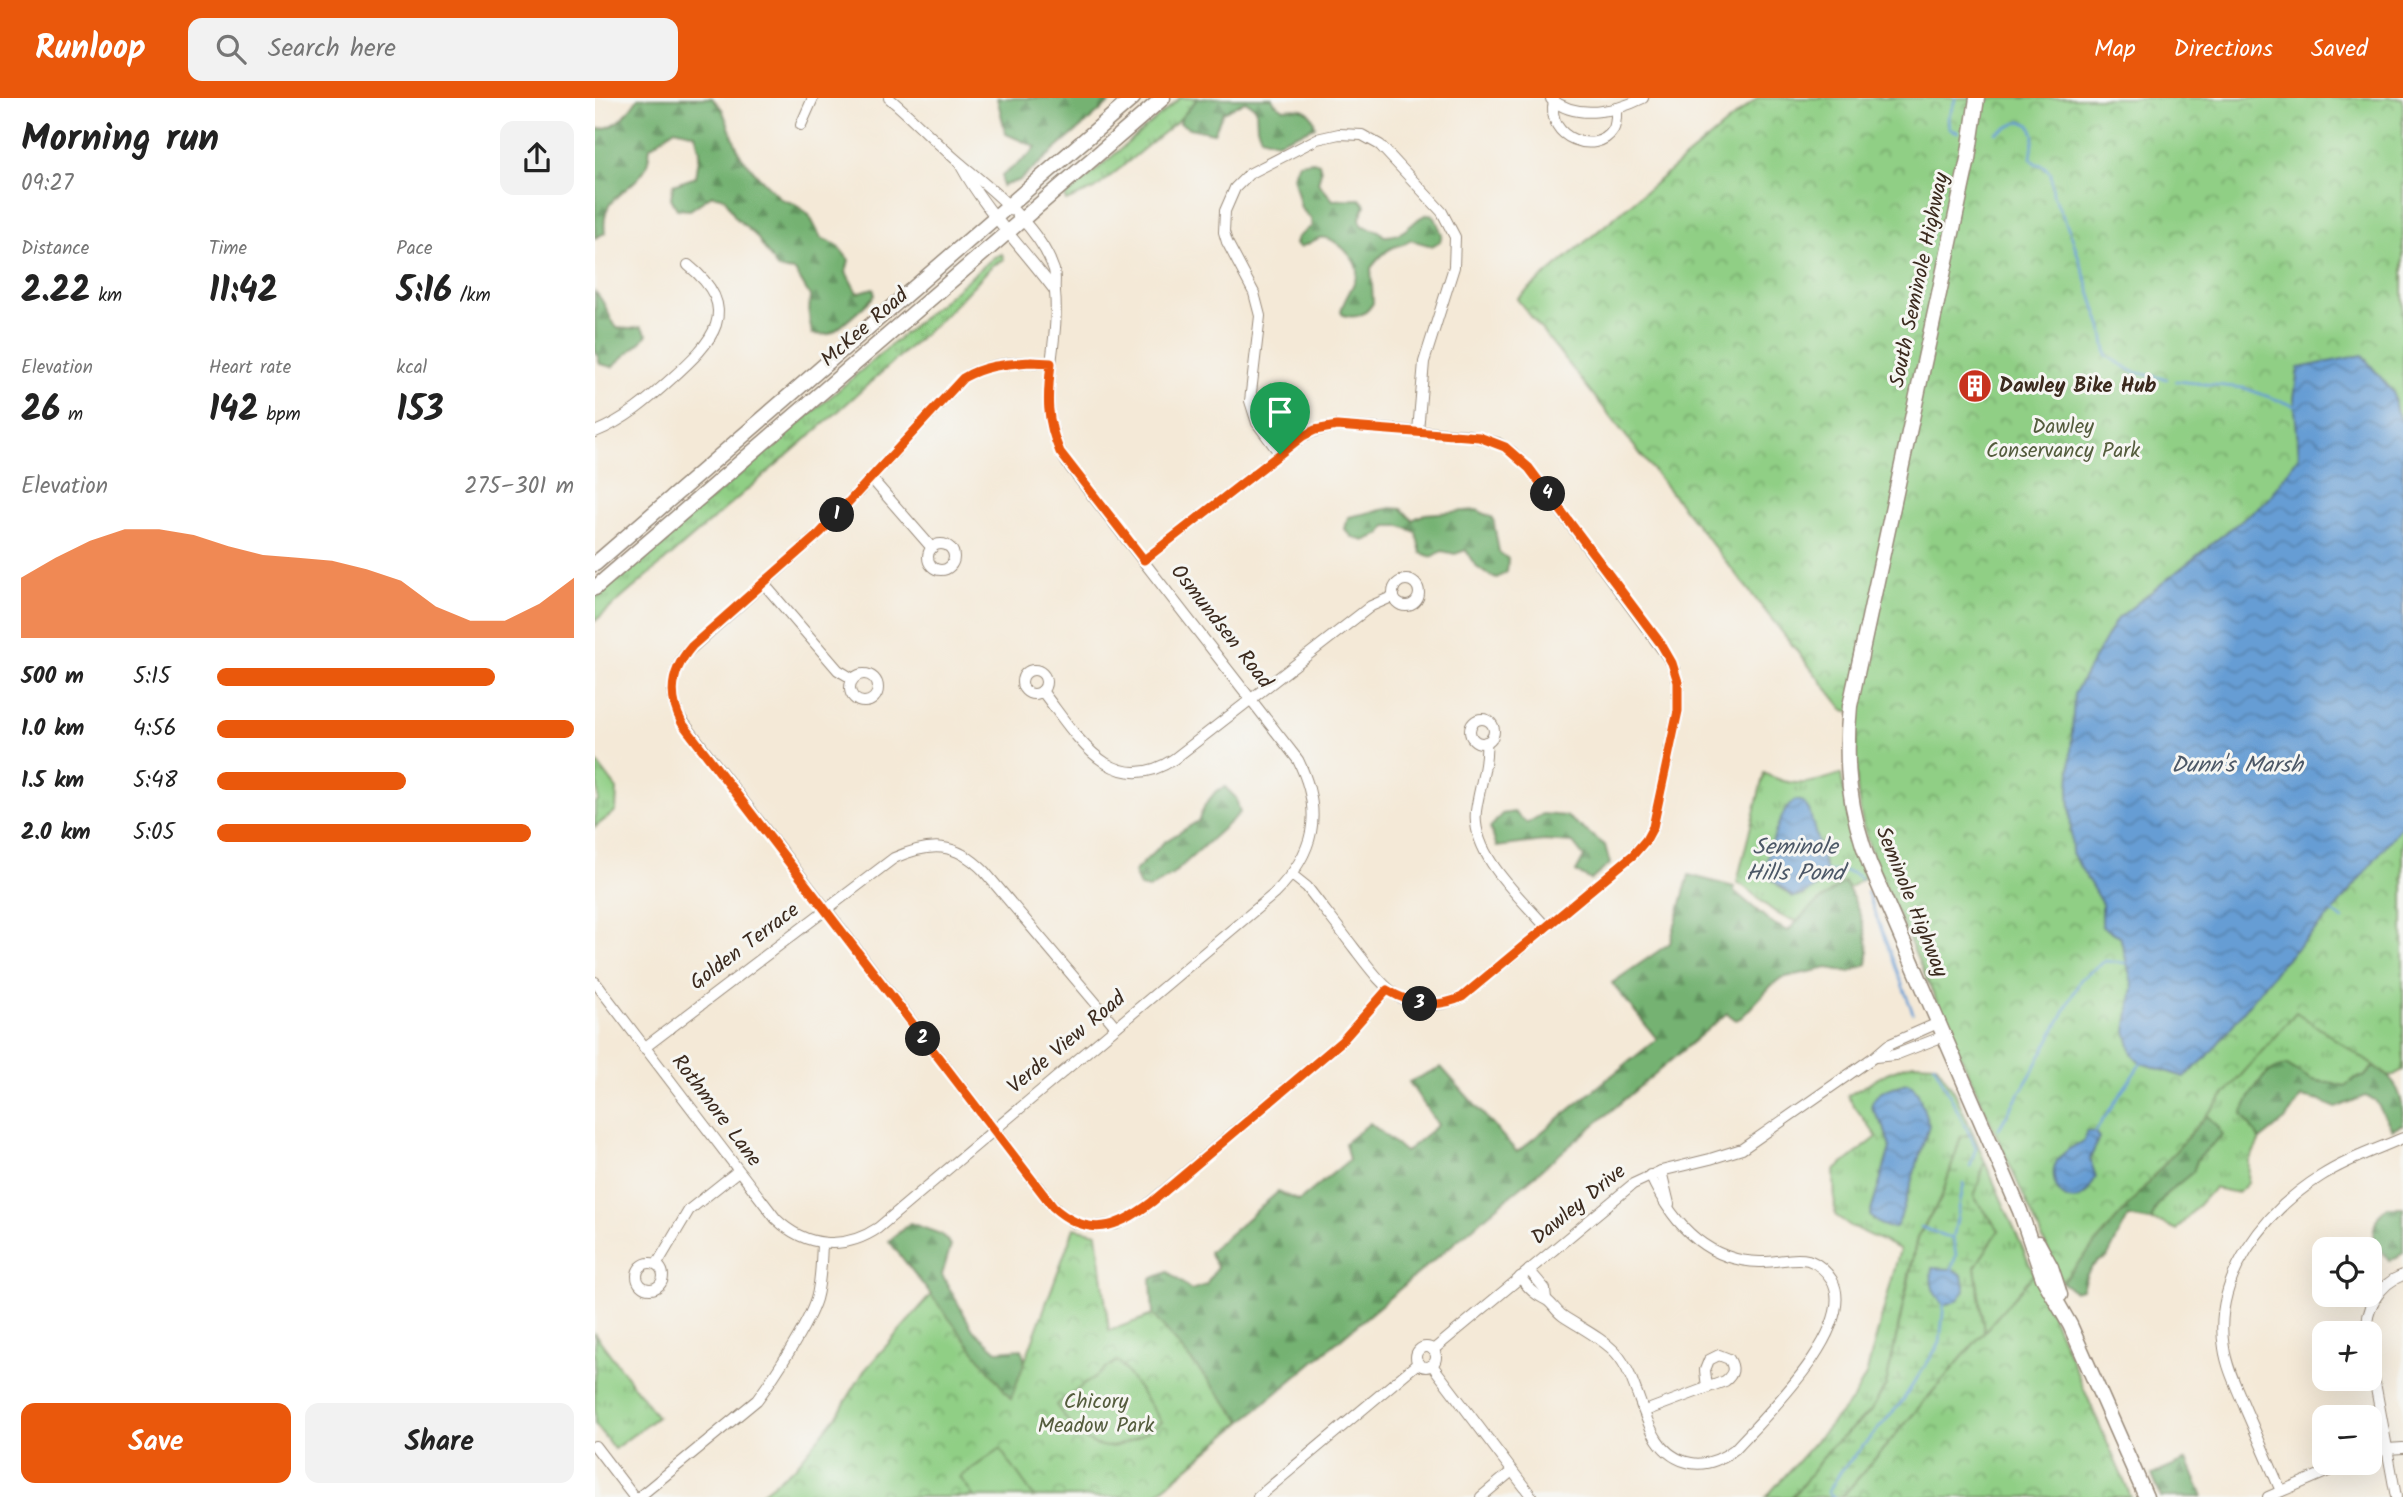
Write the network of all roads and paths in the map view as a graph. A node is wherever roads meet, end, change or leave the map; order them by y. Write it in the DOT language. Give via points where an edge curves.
graph roads {
  1 [pos="813,98"];
  2 [pos="889,98"];
  3 [pos="1133,98"];
  4 [pos="1163,98"];
  5 [pos="1643,98"];
  6 [pos="1977,98"];
  7 [pos="1552,100"];
  8 [pos="1616,108"];
  9 [pos="801,125"];
  10 [pos="959,162"];
  11 [pos="1009,206"];
  12 [pos="995,218"];
  13 [pos="1021,220"];
  14 [pos="1007,232"];
  15 [pos="688,265"];
  16 [pos="1055,291"];
  17 [pos="1051,363"];
  18 [pos="1418,431"];
  19 [pos="595,432"];
  20 [pos="1280,454"];
  21 [pos="1900,470"];
  22 [pos="871,478"];
  23 [pos="932,548"];
  24 [pos="1144,560"];
  25 [pos="595,564"];
  26 [pos="764,584"];
  27 [pos="595,589"];
  28 [pos="1394,596"];
  29 [pos="853,679"];
  30 [pos="1042,691"];
  31 [pos="1252,698"];
  32 [pos="1486,742"];
  33 [pos="1292,875"];
  34 [pos="825,911"];
  35 [pos="1546,927"];
  36 [pos="595,982"];
  37 [pos="1387,990"];
  38 [pos="1117,1027"];
  39 [pos="1941,1029"];
  40 [pos="644,1048"];
  41 [pos="993,1131"];
  42 [pos="2403,1138"];
  43 [pos="737,1171"];
  44 [pos="1661,1171"];
  45 [pos="1650,1175"];
  46 [pos="1670,1208"];
  47 [pos="822,1244"];
  48 [pos="657,1264"];
  49 [pos="1529,1270"];
  50 [pos="2403,1275"];
  51 [pos="1520,1278"];
  52 [pos="1546,1299"];
  53 [pos="2368,1321"];
  54 [pos="1433,1350"];
  55 [pos="1418,1363"];
  56 [pos="1432,1365"];
  57 [pos="1707,1388"];
  58 [pos="2376,1391"];
  59 [pos="1645,1411"];
  60 [pos="595,1447"];
  61 [pos="2403,1448"];
  62 [pos="2387,1449"];
  63 [pos="2382,1450"];
  64 [pos="1512,1471"];
  65 [pos="2319,1475"];
  66 [pos="2281,1491"];
  67 [pos="636,1497"];
  68 [pos="1258,1497"];
  69 [pos="1481,1497"];
  70 [pos="1532,1497"];
  71 [pos="2146,1497"];
  72 [pos="2268,1497"];
  73 [pos="2396,1497"];
  1 -- 9 [label="street"];
  2 -- 10 [label="street, Osmundsen Road"];
  3 -- 11 [label="main road, McKee Road"];
  4 -- 13 [label="main road, McKee Road"];
  5 -- 8 [label="street"];
  6 -- 21 [label="main road, South Seminole Highway" via="1968,159"];
  7 -- 8 [label="street" via="1584,112"];
  7 -- 8 [label="street" via="1556,125 1575,140 1598,141 1608,136 1615,126"];
  10 -- 11 [label="street, Osmundsen Road"];
  10 -- 12 [label="street, Osmundsen Road"];
  11 -- 12 [label="main road, McKee Road"];
  11 -- 13 [label="street, Osmundsen Road"];
  12 -- 14 [label="street, Osmundsen Road"];
  12 -- 25 [label="main road, McKee Road"];
  13 -- 14 [label="main road, McKee Road"];
  13 -- 16 [label="street, Osmundsen Road" via="1053,268"];
  14 -- 16 [label="street, Osmundsen Road"];
  14 -- 27 [label="main road, McKee Road"];
  15 -- 19 [label="street" via="713,294 718,318 712,337 702,352 633,411"];
  16 -- 17 [label="street, Osmundsen Road"];
  17 -- 22 [label="street" via="977,369 963,378"];
  17 -- 24 [label="street, Osmundsen Road" via="1048,410 1060,452"];
  18 -- 20 [label="street" via="1326,428 1303,436"];
  18 -- 20 [label="street" via="1424,362 1454,267 1455,237 1442,212 1380,145 1362,135 1339,134 1317,139 1249,174 1235,188 1225,211 1227,242 1254,293 1260,316 1250,401 1257,423"];
  18 -- 35 [label="street" via="1490,439 1518,457 1661,644 1678,682 1678,711 1646,840"];
  20 -- 24 [label="street"];
  21 -- 39 [label="main road, Seminole Highway" via="1850,706 1847,763 1861,841"];
  22 -- 23 [label="street"];
  22 -- 26 [label="street"];
  24 -- 31 [label="street, Osmundsen Road"];
  26 -- 29 [label="street" via="838,670"];
  26 -- 34 [label="street" via="685,654 674,676 675,706 682,723"];
  28 -- 31 [label="street" via="1371,606"];
  30 -- 31 [label="street" via="1097,759 1114,769 1139,773 1162,767"];
  31 -- 33 [label="street, Osmundsen Road" via="1298,760 1311,794 1310,836"];
  32 -- 35 [label="street" via="1476,823 1479,843"];
  33 -- 37 [label="street" via="1307,887"];
  33 -- 38 [label="street, Verde View Road"];
  34 -- 38 [label="street, Golden Terrace" via="894,858 916,848 951,849 971,858 984,871"];
  34 -- 40 [label="street, Golden Terrace"];
  34 -- 41 [label="street"];
  35 -- 37 [label="street" via="1472,990 1452,1001 1419,1004"];
  36 -- 40 [label="street, Rothmore Lane"];
  37 -- 41 [label="street" via="1332,1050 1152,1202 1116,1224 1084,1226 1059,1213"];
  38 -- 41 [label="street, Verde View Road"];
  39 -- 44 [label="street, Dawley Drive" via="1895,1055 1874,1058 1742,1149"];
  39 -- 71 [label="main road, Seminole Highway" via="2020,1211 2051,1267 2070,1325"];
  40 -- 43 [label="street, Rothmore Lane"];
  41 -- 47 [label="street, Verde View Road" via="871,1233 847,1242"];
  42 -- 66 [label="street" via="2322,1175 2296,1195 2255,1239 2228,1288 2222,1332 2226,1358"];
  43 -- 47 [label="street, Rothmore Lane" via="784,1227"];
  43 -- 48 [label="street" via="689,1210"];
  44 -- 45 [label="street, Dawley Drive"];
  44 -- 46 [label="street"];
  45 -- 46 [label="street"];
  45 -- 49 [label="street, Dawley Drive" via="1619,1194"];
  46 -- 59 [label="street" via="1688,1233 1719,1254 1755,1262 1798,1258 1814,1262 1830,1277 1836,1301 1826,1334 1801,1377 1724,1457 1697,1464 1668,1454"];
  47 -- 67 [label="street" via="816,1298 766,1388"];
  49 -- 51 [label="street, Dawley Drive"];
  49 -- 52 [label="street" via="1545,1289"];
  50 -- 53 [label="street" via="2375,1299"];
  51 -- 52 [label="street"];
  51 -- 54 [label="street, Dawley Drive"];
  52 -- 59 [label="street" via="1615,1352"];
  54 -- 55 [label="street" via="1418,1350"];
  54 -- 56 [label="street" via="1436,1358"];
  55 -- 56 [label="street"];
  55 -- 68 [label="street"];
  56 -- 64 [label="street"];
  57 -- 59 [label="street"];
  58 -- 62 [label="street"];
  60 -- 67 [label="street"];
  61 -- 62 [label="street"];
  62 -- 63 [label="street"];
  62 -- 73 [label="street"];
  64 -- 69 [label="street"];
  64 -- 70 [label="street"];
  65 -- 66 [label="street"];
  66 -- 72 [label="street"];
}
